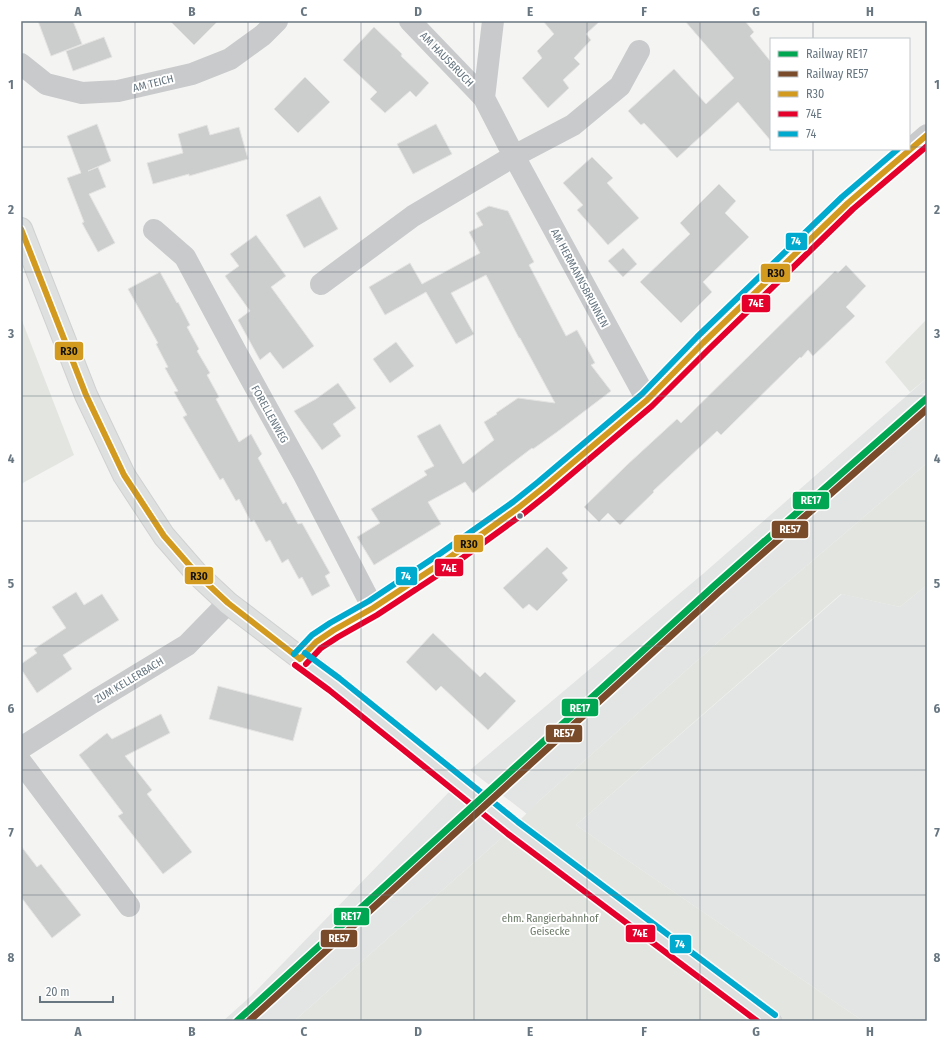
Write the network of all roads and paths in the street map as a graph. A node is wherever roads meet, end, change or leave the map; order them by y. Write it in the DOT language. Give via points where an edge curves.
graph roads {
  1 [pos="276,21"];
  2 [pos="410,21"];
  3 [pos="493,21"];
  4 [pos="639,50"];
  5 [pos="21,64"];
  6 [pos="484,98"];
  7 [pos="927,136"];
  8 [pos="514,156"];
  9 [pos="21,229"];
  10 [pos="154,230"];
  11 [pos="322,284"];
  12 [pos="647,400"];
  13 [pos="228,603"];
  14 [pos="373,608"];
  15 [pos="300,659"];
  16 [pos="21,748"];
  17 [pos="21,762"];
  18 [pos="129,906"];
  19 [pos="770,1021"];
  1 -- 5 [label="street, AM TEICH" via="263,35 230,59 192,74 118,91 82,94 46,84"];
  2 -- 6 [label="street, AM HAUSBRUCH"];
  3 -- 6 [label="street"];
  4 -- 8 [label="street" via="620,86 573,125"];
  6 -- 8 [label="street, AM HERMANNSBRUNNEN"];
  7 -- 12 [label="street" via="848,203 703,342"];
  8 -- 11 [label="street" via="413,216"];
  8 -- 12 [label="street, AM HERMANNSBRUNNEN"];
  9 -- 13 [label="main road" via="86,395 124,475 164,536 198,575"];
  10 -- 14 [label="street, FORELLENWEG" via="185,257"];
  12 -- 14 [label="street" via="518,508"];
  13 -- 15 [label="main road"];
  13 -- 16 [label="street, ZUM KELLERBACH" via="187,646"];
  14 -- 15 [label="street" via="316,642"];
  15 -- 19 [label="main road" via="513,828"];
  17 -- 18 [label="street"];
}
